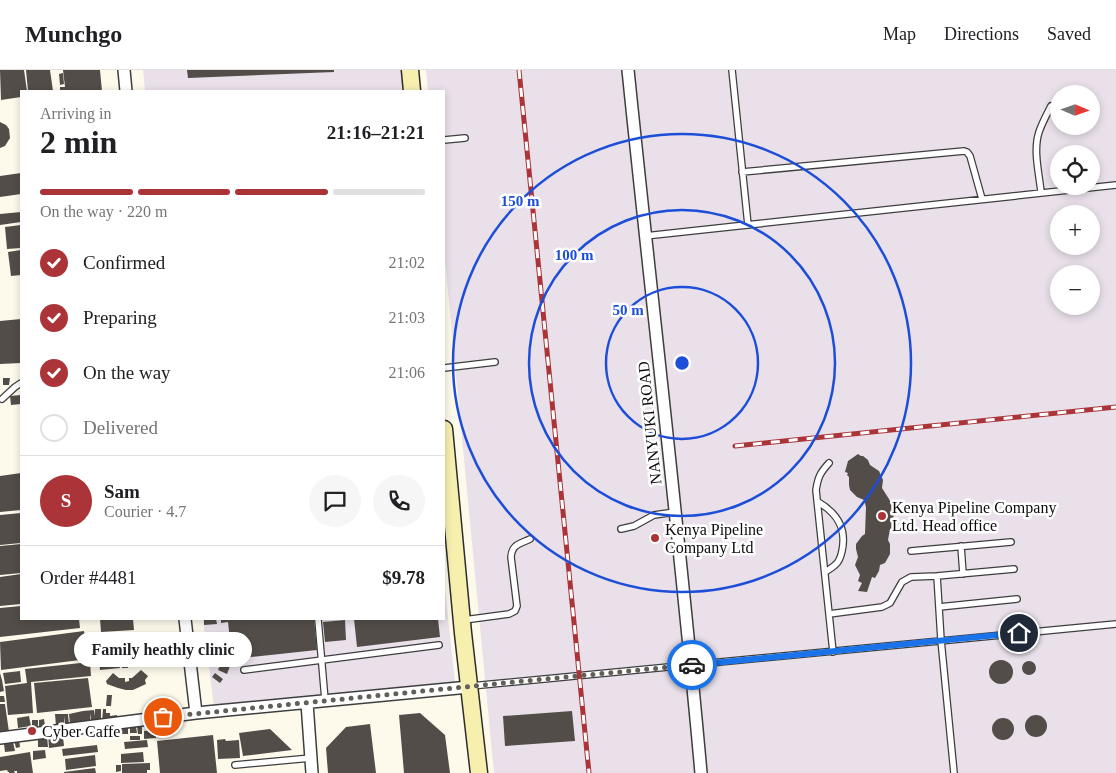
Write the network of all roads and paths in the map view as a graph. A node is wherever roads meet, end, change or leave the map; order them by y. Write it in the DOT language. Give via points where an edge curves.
graph roads {
  1 [pos="124,70"];
  2 [pos="410,70"];
  3 [pos="628,70"];
  4 [pos="732,70"];
  5 [pos="126,90"];
  6 [pos="412,90"];
  7 [pos="1050,108"];
  8 [pos="465,138"];
  9 [pos="445,140"];
  10 [pos="742,172"];
  11 [pos="1116,185"];
  12 [pos="1041,192"];
  13 [pos="982,199"];
  14 [pos="748,225"];
  15 [pos="645,236"];
  16 [pos="495,362"];
  17 [pos="445,368"];
  18 [pos="20,384"];
  19 [pos="2,399"];
  20 [pos="445,440"];
  21 [pos="829,463"];
  22 [pos="818,502"];
  23 [pos="675,512"];
  24 [pos="621,529"];
  25 [pos="530,539"];
  26 [pos="1011,542"];
  27 [pos="961,546"];
  28 [pos="911,551"];
  29 [pos="1014,569"];
  30 [pos="825,572"];
  31 [pos="963,574"];
  32 [pos="937,576"];
  33 [pos="1017,599"];
  34 [pos="939,607"];
  35 [pos="830,614"];
  36 [pos="185,620"];
  37 [pos="318,620"];
  38 [pos="462,620"];
  39 [pos="1116,624"];
  40 [pos="941,640"];
  41 [pos="439,644"];
  42 [pos="833,652"];
  43 [pos="322,660"];
  44 [pos="691,665"];
  45 [pos="244,670"];
  46 [pos="468,687"];
  47 [pos="325,700"];
  48 [pos="306,703"];
  49 [pos="196,713"];
  50 [pos="0,738"];
  51 [pos="311,758"];
  52 [pos="235,765"];
  53 [pos="312,773"];
  54 [pos="479,773"];
  55 [pos="701,773"];
  56 [pos="954,773"];
  1 -- 5 [label="street"];
  2 -- 6 [label="main road"];
  3 -- 15 [label="street, NANYUKI ROAD"];
  4 -- 10 [label="lane"];
  7 -- 12 [label="lane" via="1038,140"];
  8 -- 9 [label="lane"];
  10 -- 13 [label="lane" via="964,150 970,156"];
  10 -- 14 [label="lane"];
  11 -- 12 [label="lane"];
  12 -- 13 [label="lane"];
  13 -- 14 [label="lane"];
  14 -- 15 [label="lane"];
  15 -- 23 [label="street, NANYUKI ROAD"];
  16 -- 17 [label="lane"];
  18 -- 19 [label="lane"];
  20 -- 38 [label="main road"];
  21 -- 22 [label="lane" via="818,480"];
  22 -- 30 [label="lane"];
  22 -- 30 [label="lane" via="836,516 843,535 840,559"];
  23 -- 24 [label="lane" via="654,515"];
  23 -- 44 [label="street, NANYUKI ROAD"];
  25 -- 38 [label="lane" via="516,546 511,553 515,611"];
  26 -- 27 [label="lane"];
  27 -- 28 [label="lane"];
  27 -- 31 [label="lane"];
  29 -- 31 [label="lane"];
  30 -- 35 [label="lane"];
  31 -- 32 [label="lane"];
  32 -- 34 [label="lane"];
  32 -- 35 [label="lane" via="911,577 902,582 890,603 882,607"];
  33 -- 34 [label="lane"];
  34 -- 40 [label="lane"];
  35 -- 42 [label="lane"];
  36 -- 49 [label="street"];
  37 -- 43 [label="lane"];
  38 -- 46 [label="main road"];
  39 -- 40 [label="lane"];
  40 -- 42 [label="lane"];
  40 -- 56 [label="lane"];
  41 -- 43 [label="lane"];
  42 -- 44 [label="lane"];
  43 -- 45 [label="lane"];
  43 -- 47 [label="lane"];
  44 -- 46 [label="lane"];
  44 -- 55 [label="street, NANYUKI ROAD"];
  46 -- 47 [label="street"];
  46 -- 54 [label="main road"];
  47 -- 48 [label="street"];
  48 -- 49 [label="street"];
  48 -- 51 [label="street"];
  49 -- 50 [label="street"];
  51 -- 52 [label="lane"];
  51 -- 53 [label="street"];
}
